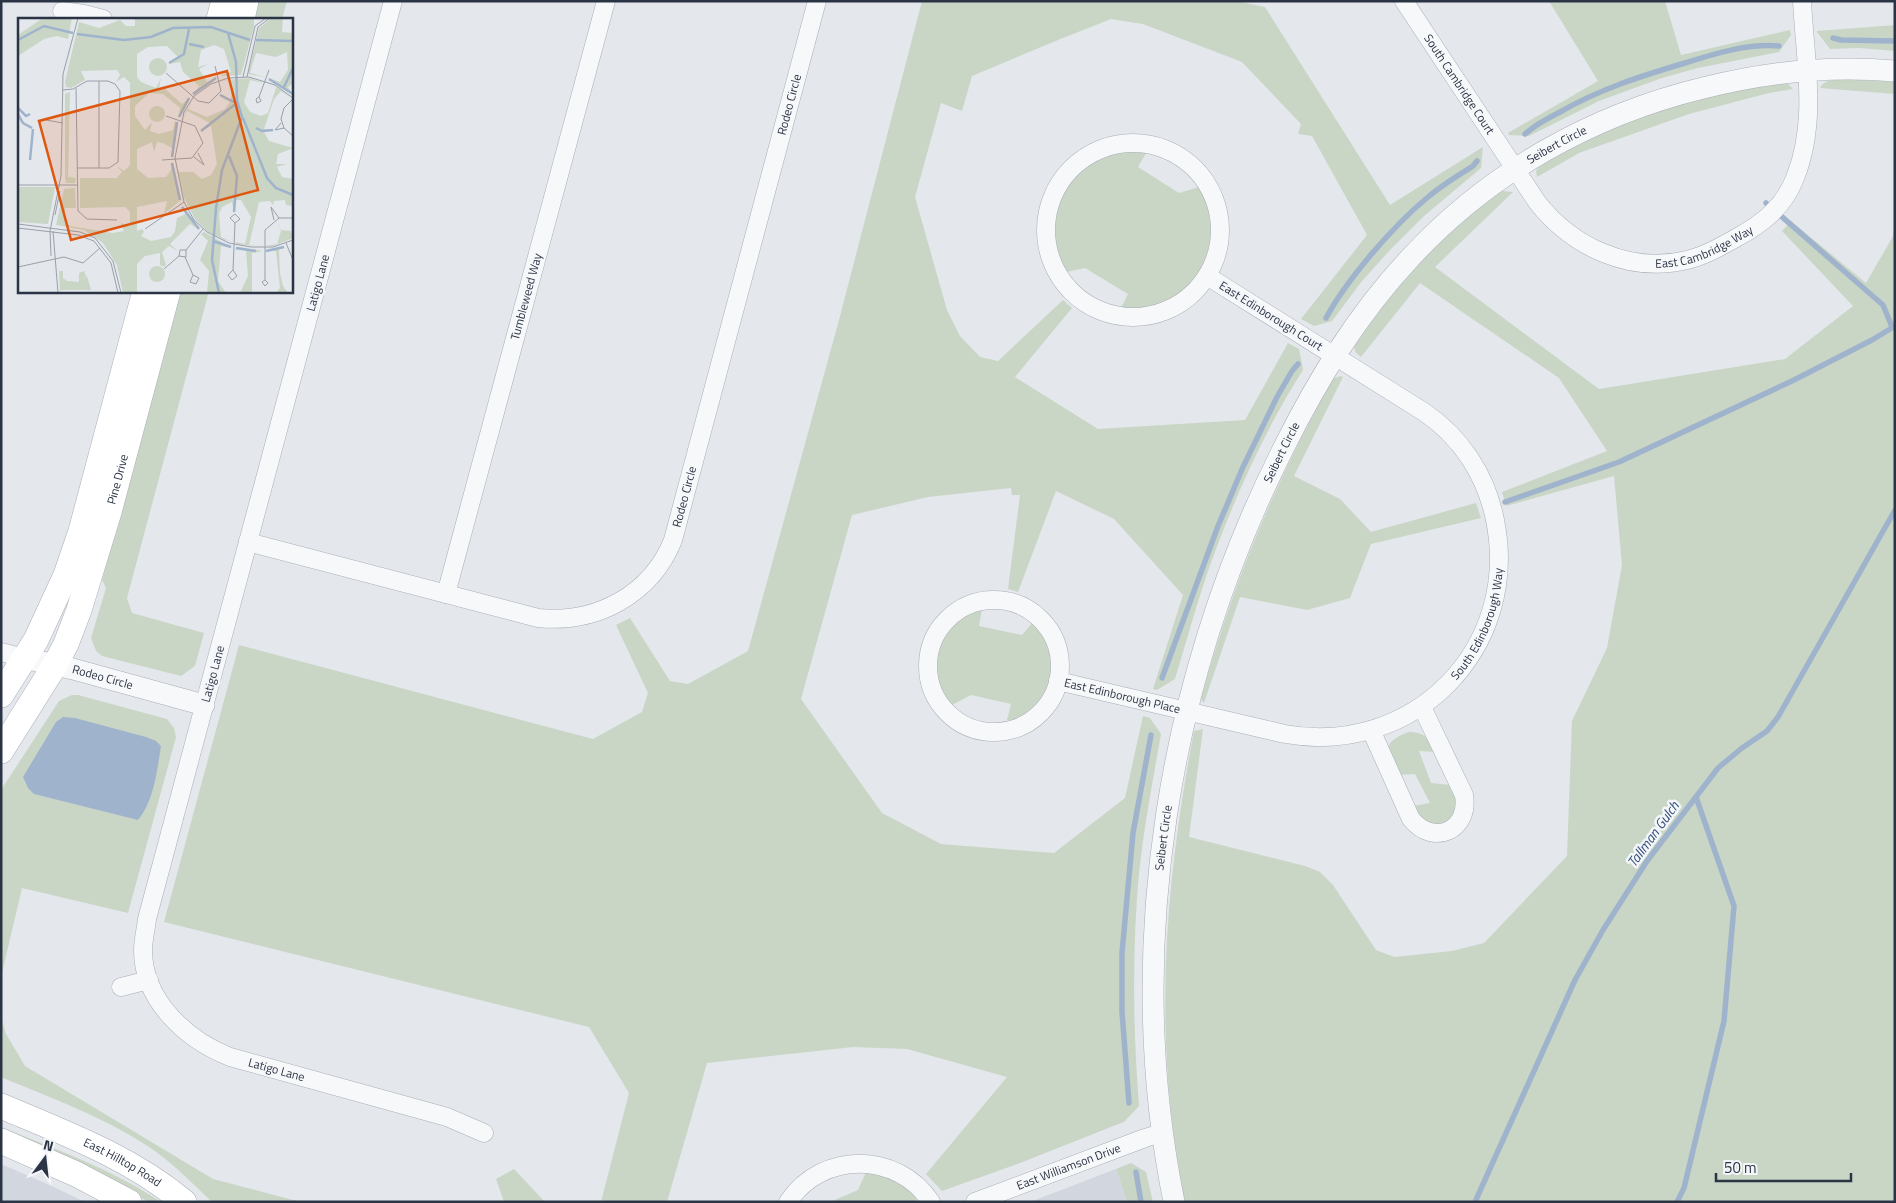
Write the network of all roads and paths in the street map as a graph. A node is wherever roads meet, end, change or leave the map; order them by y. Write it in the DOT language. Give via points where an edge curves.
graph roads {
  1 [pos="224,1"];
  2 [pos="246,1"];
  3 [pos="393,1"];
  4 [pos="606,1"];
  5 [pos="818,1"];
  6 [pos="1404,1"];
  7 [pos="1802,1"];
  8 [pos="79,18"];
  9 [pos="99,18"];
  10 [pos="219,18"];
  11 [pos="242,18"];
  12 [pos="1806,70"];
  13 [pos="1895,71"];
  14 [pos="1515,168"];
  15 [pos="1206,276"];
  16 [pos="145,292"];
  17 [pos="168,292"];
  18 [pos="1335,356"];
  19 [pos="248,542"];
  20 [pos="446,594"];
  21 [pos="13,655"];
  22 [pos="55,665"];
  23 [pos="1058,681"];
  24 [pos="1,695"];
  25 [pos="204,705"];
  26 [pos="1422,707"];
  27 [pos="1188,711"];
  28 [pos="1371,730"];
  29 [pos="1,751"];
  30 [pos="149,980"];
  31 [pos="121,987"];
  32 [pos="1,1106"];
  33 [pos="484,1133"];
  34 [pos="1162,1133"];
  35 [pos="1,1141"];
  36 [pos="129,1202"];
  37 [pos="184,1202"];
  38 [pos="788,1202"];
  39 [pos="931,1202"];
  40 [pos="975,1202"];
  41 [pos="1174,1202"];
  1 -- 10 [label="main road"];
  2 -- 11 [label="main road"];
  3 -- 19 [label="street, Latigo Lane"];
  4 -- 20 [label="street, Tumbleweed Way"];
  5 -- 20 [label="street, Rodeo Circle" via="673,540 664,560 644,585 627,598 581,617 538,618"];
  6 -- 14 [label="street, South Cambridge Court"];
  7 -- 12 [label="street, East Cambridge Way"];
  8 -- 9 [label="street" via="62,11"];
  12 -- 13 [label="street, Seibert Circle"];
  12 -- 14 [label="street, Seibert Circle" via="1732,81 1646,104 1588,128"];
  12 -- 14 [label="street, East Cambridge Way" via="1808,132 1798,170 1786,196 1759,224 1702,255 1677,262 1645,263 1597,250 1575,239 1554,222"];
  14 -- 18 [label="street, Seibert Circle" via="1463,208 1410,257 1363,313"];
  15 -- 15 [label="street, East Edinborough Court" via="1215,258 1219,238 1217,208 1200,176 1174,154 1134,143 1104,148 1078,163 1058,186 1047,217 1048,249 1060,278 1083,301 1113,314 1150,315 1185,300"];
  15 -- 18 [label="street, East Edinborough Court"];
  16 -- 21 [label="main road, Pine Drive" via="75,548 51,610"];
  17 -- 22 [label="main road, Pine Drive" via="100,547 74,624"];
  18 -- 26 [label="street, South Edinborough Way" via="1445,427 1482,478 1494,512 1500,557 1486,626 1464,666"];
  18 -- 27 [label="street, Seibert Circle" via="1293,429 1248,526 1211,625"];
  19 -- 20 [label="street, Rodeo Circle"];
  19 -- 25 [label="street, Latigo Lane"];
  21 -- 22 [label="street, Rodeo Circle"];
  21 -- 24 [label="main road, Pine Drive"];
  22 -- 25 [label="street, Rodeo Circle"];
  22 -- 29 [label="main road, Pine Drive"];
  23 -- 23 [label="street, East Edinborough Place" via="1059,652 1047,626 1025,607 1006,601 987,600 960,610 945,622 931,647 929,677 936,696 947,712 973,728 1002,731 1030,721 1048,704"];
  23 -- 27 [label="street, East Edinborough Place"];
  25 -- 30 [label="street, Latigo Lane" via="147,919 143,950"];
  26 -- 28 [label="street, South Edinborough Way" via="1402,719"];
  26 -- 28 [label="street" via="1464,795 1463,815 1447,832 1426,832 1411,819"];
  27 -- 28 [label="street, South Edinborough Way" via="1298,737 1335,737"];
  27 -- 34 [label="street, Seibert Circle" via="1168,809 1154,948 1154,1035"];
  30 -- 31 [label="street"];
  30 -- 33 [label="street, Latigo Lane" via="178,1025 219,1052 447,1116"];
  32 -- 37 [label="main road, East Hilltop Road" via="108,1152 143,1172"];
  34 -- 40 [label="street, East Williamson Drive"];
  34 -- 41 [label="street, Seibert Circle"];
  35 -- 36 [label="main road"];
  38 -- 39 [label="street" via="800,1187 819,1173 841,1164 865,1163 888,1168 904,1176 918,1186"];
}
